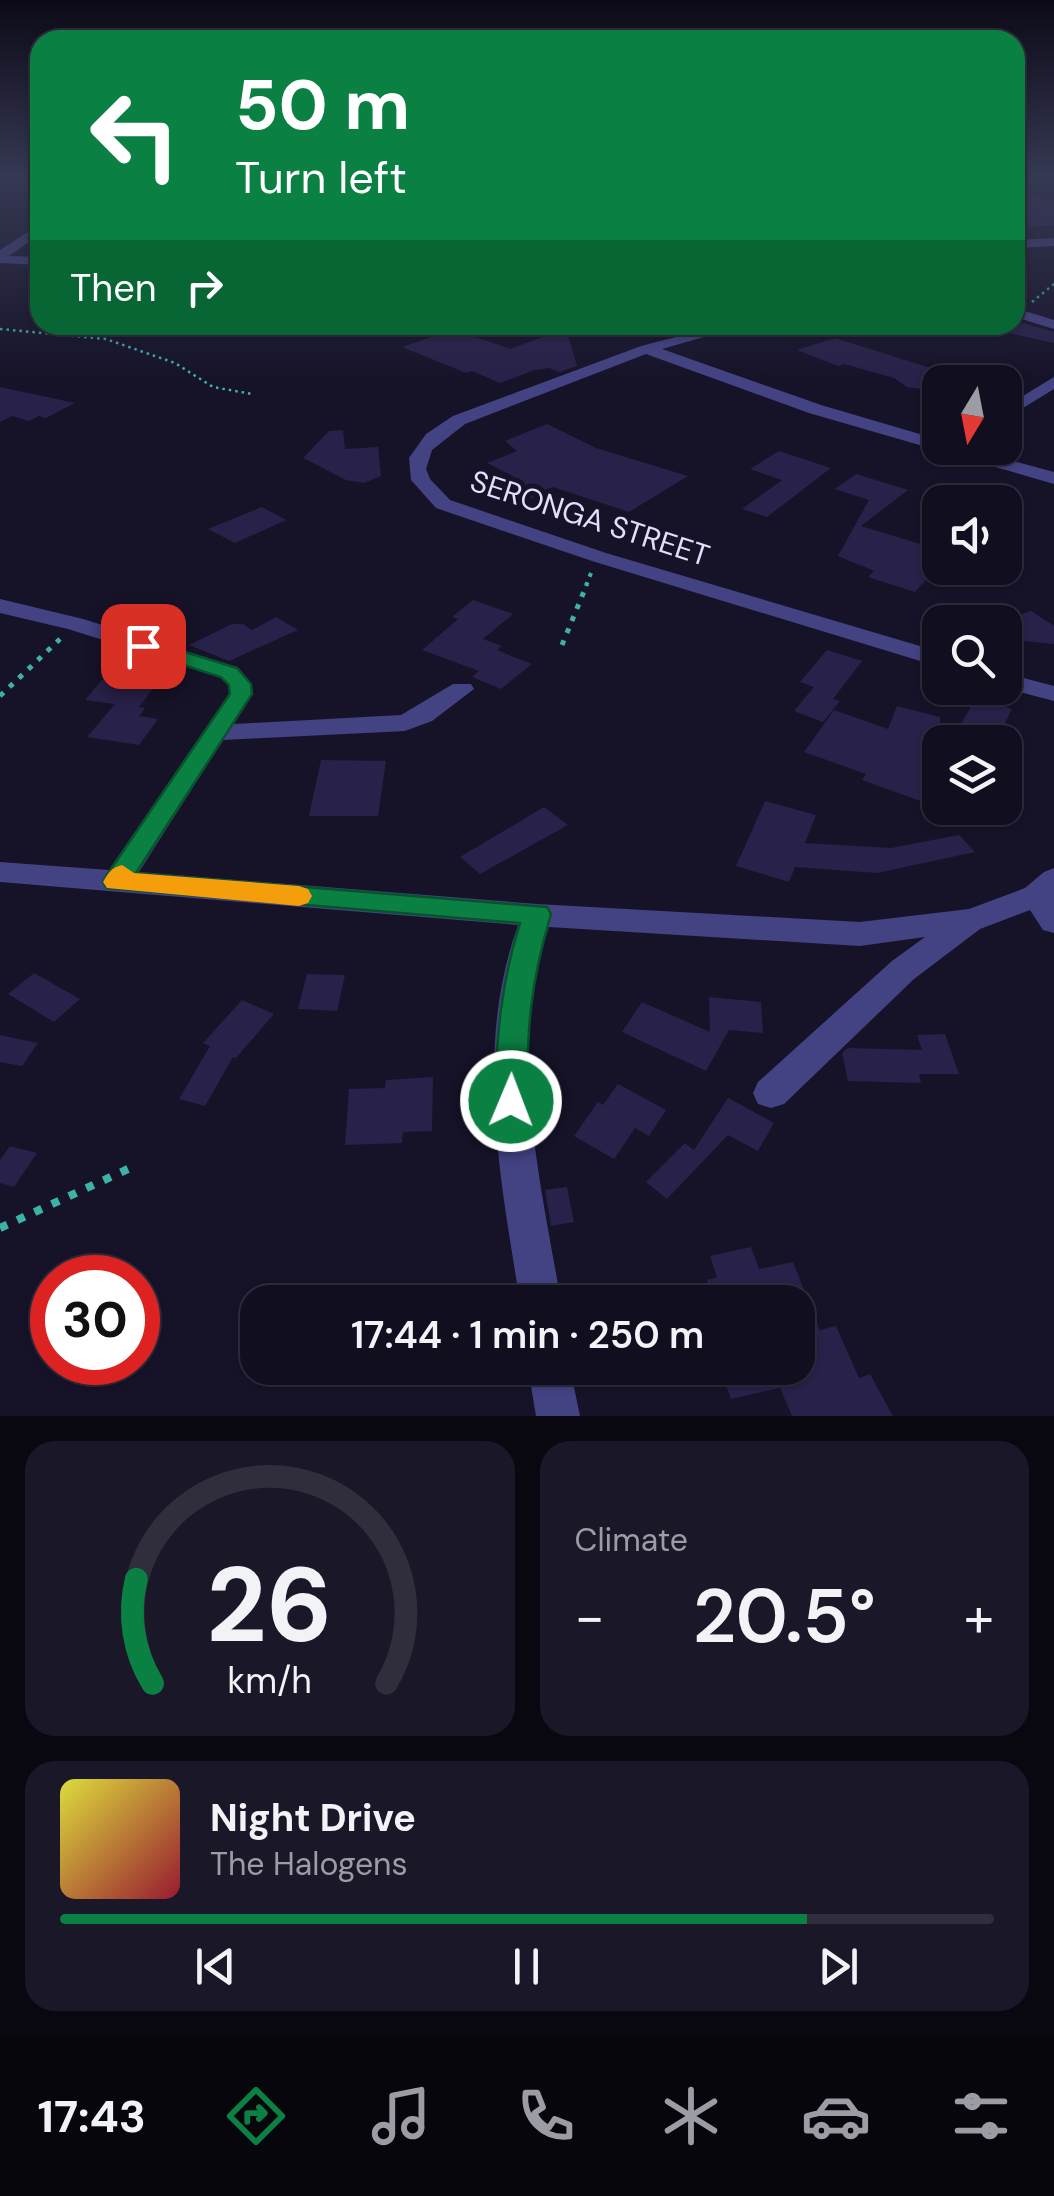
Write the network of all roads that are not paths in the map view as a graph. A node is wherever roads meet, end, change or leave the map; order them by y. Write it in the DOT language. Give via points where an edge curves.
graph roads {
  1 [pos="0,258"];
  2 [pos="30,260"];
  3 [pos="1025,315"];
  4 [pos="1054,324"];
  5 [pos="700,335"];
  6 [pos="646,349"];
  7 [pos="1054,382"];
  8 [pos="1022,403"];
  9 [pos="922,440"];
  10 [pos="1009,465"];
  11 [pos="1054,478"];
  12 [pos="0,606"];
  13 [pos="922,655"];
  14 [pos="1022,685"];
  15 [pos="462,690"];
  16 [pos="1054,694"];
  17 [pos="214,733"];
  18 [pos="0,872"];
  19 [pos="117,882"];
  20 [pos="1045,887"];
  21 [pos="537,914"];
  22 [pos="972,920"];
  23 [pos="1054,922"];
  24 [pos="771,1093"];
  25 [pos="538,1285"];
  26 [pos="552,1385"];
  27 [pos="558,1416"];
  1 -- 2 [label="street"];
  3 -- 4 [label="street"];
  5 -- 6 [label="street, SERONGA STREET"];
  6 -- 9 [label="street"];
  6 -- 13 [label="street, SERONGA STREET" via="432,434 417,466 422,488 442,504 599,557"];
  7 -- 8 [label="street"];
  10 -- 11 [label="street"];
  12 -- 17 [label="street" via="229,672 241,694"];
  14 -- 16 [label="street"];
  15 -- 17 [label="street" via="405,723"];
  17 -- 19 [label="street"];
  18 -- 19 [label="street"];
  19 -- 21 [label="street"];
  20 -- 22 [label="street"];
  20 -- 23 [label="street"];
  21 -- 22 [label="street" via="860,934"];
  21 -- 25 [label="street" via="518,974 511,1101"];
  22 -- 24 [label="street" via="904,970"];
  26 -- 27 [label="street"];
}
